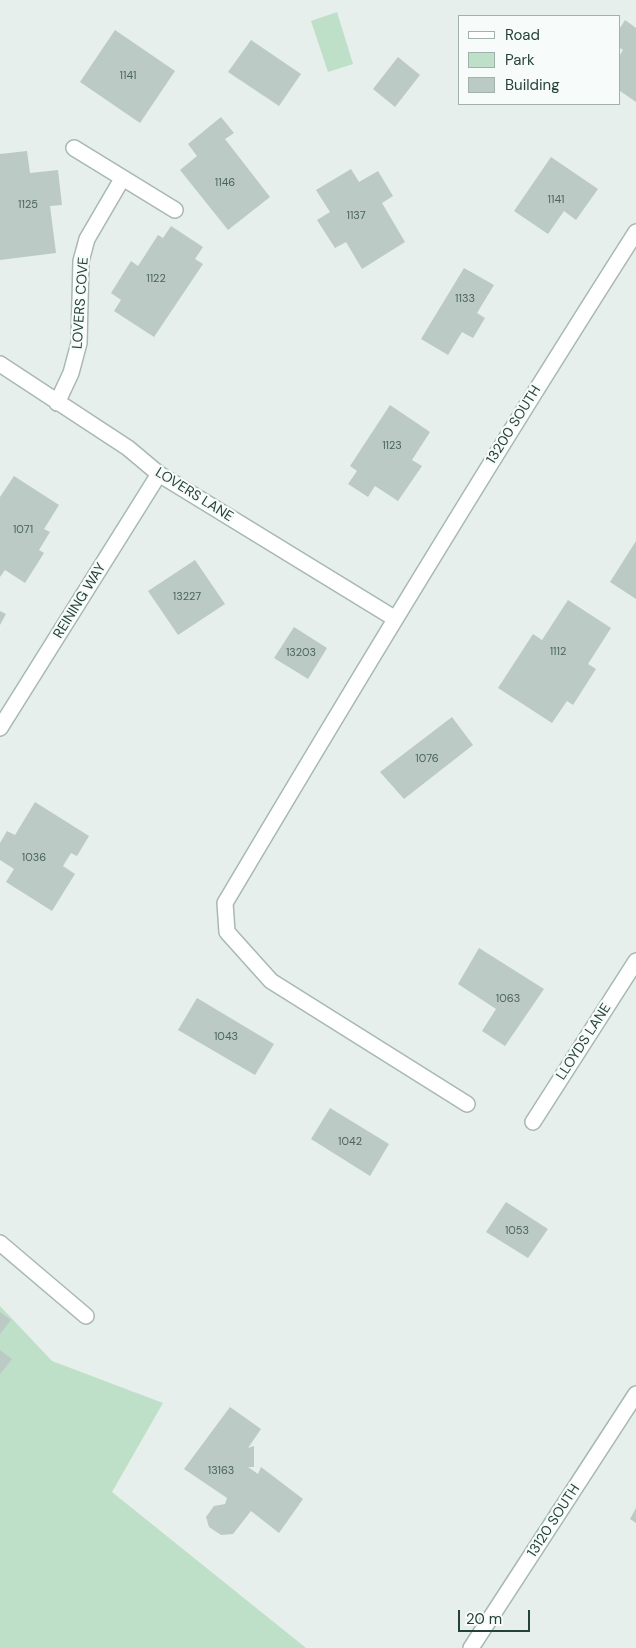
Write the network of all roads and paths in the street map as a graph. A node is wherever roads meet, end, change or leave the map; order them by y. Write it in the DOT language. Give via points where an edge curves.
graph roads {
  1 [pos="74,148"];
  2 [pos="122,179"];
  3 [pos="175,210"];
  4 [pos="636,232"];
  5 [pos="0,364"];
  6 [pos="58,403"];
  7 [pos="159,474"];
  8 [pos="394,618"];
  9 [pos="0,728"];
  10 [pos="636,961"];
  11 [pos="467,1104"];
  12 [pos="532,1122"];
  13 [pos="0,1243"];
  14 [pos="86,1316"];
  15 [pos="636,1394"];
  16 [pos="472,1648"];
  1 -- 2 [label="street"];
  2 -- 3 [label="street"];
  2 -- 6 [label="street, LOVERS COVE" via="88,240 81,261 79,343 71,374"];
  4 -- 8 [label="street, 13200 SOUTH"];
  5 -- 6 [label="street, LOVERS LANE"];
  6 -- 7 [label="street, LOVERS LANE" via="128,448"];
  7 -- 8 [label="street, LOVERS LANE"];
  7 -- 9 [label="street, REINING WAY"];
  8 -- 11 [label="street, 13200 SOUTH" via="225,903 227,932 271,981"];
  10 -- 12 [label="street, LLOYDS LANE"];
  13 -- 14 [label="street"];
  15 -- 16 [label="street, 13120 SOUTH"];
}
